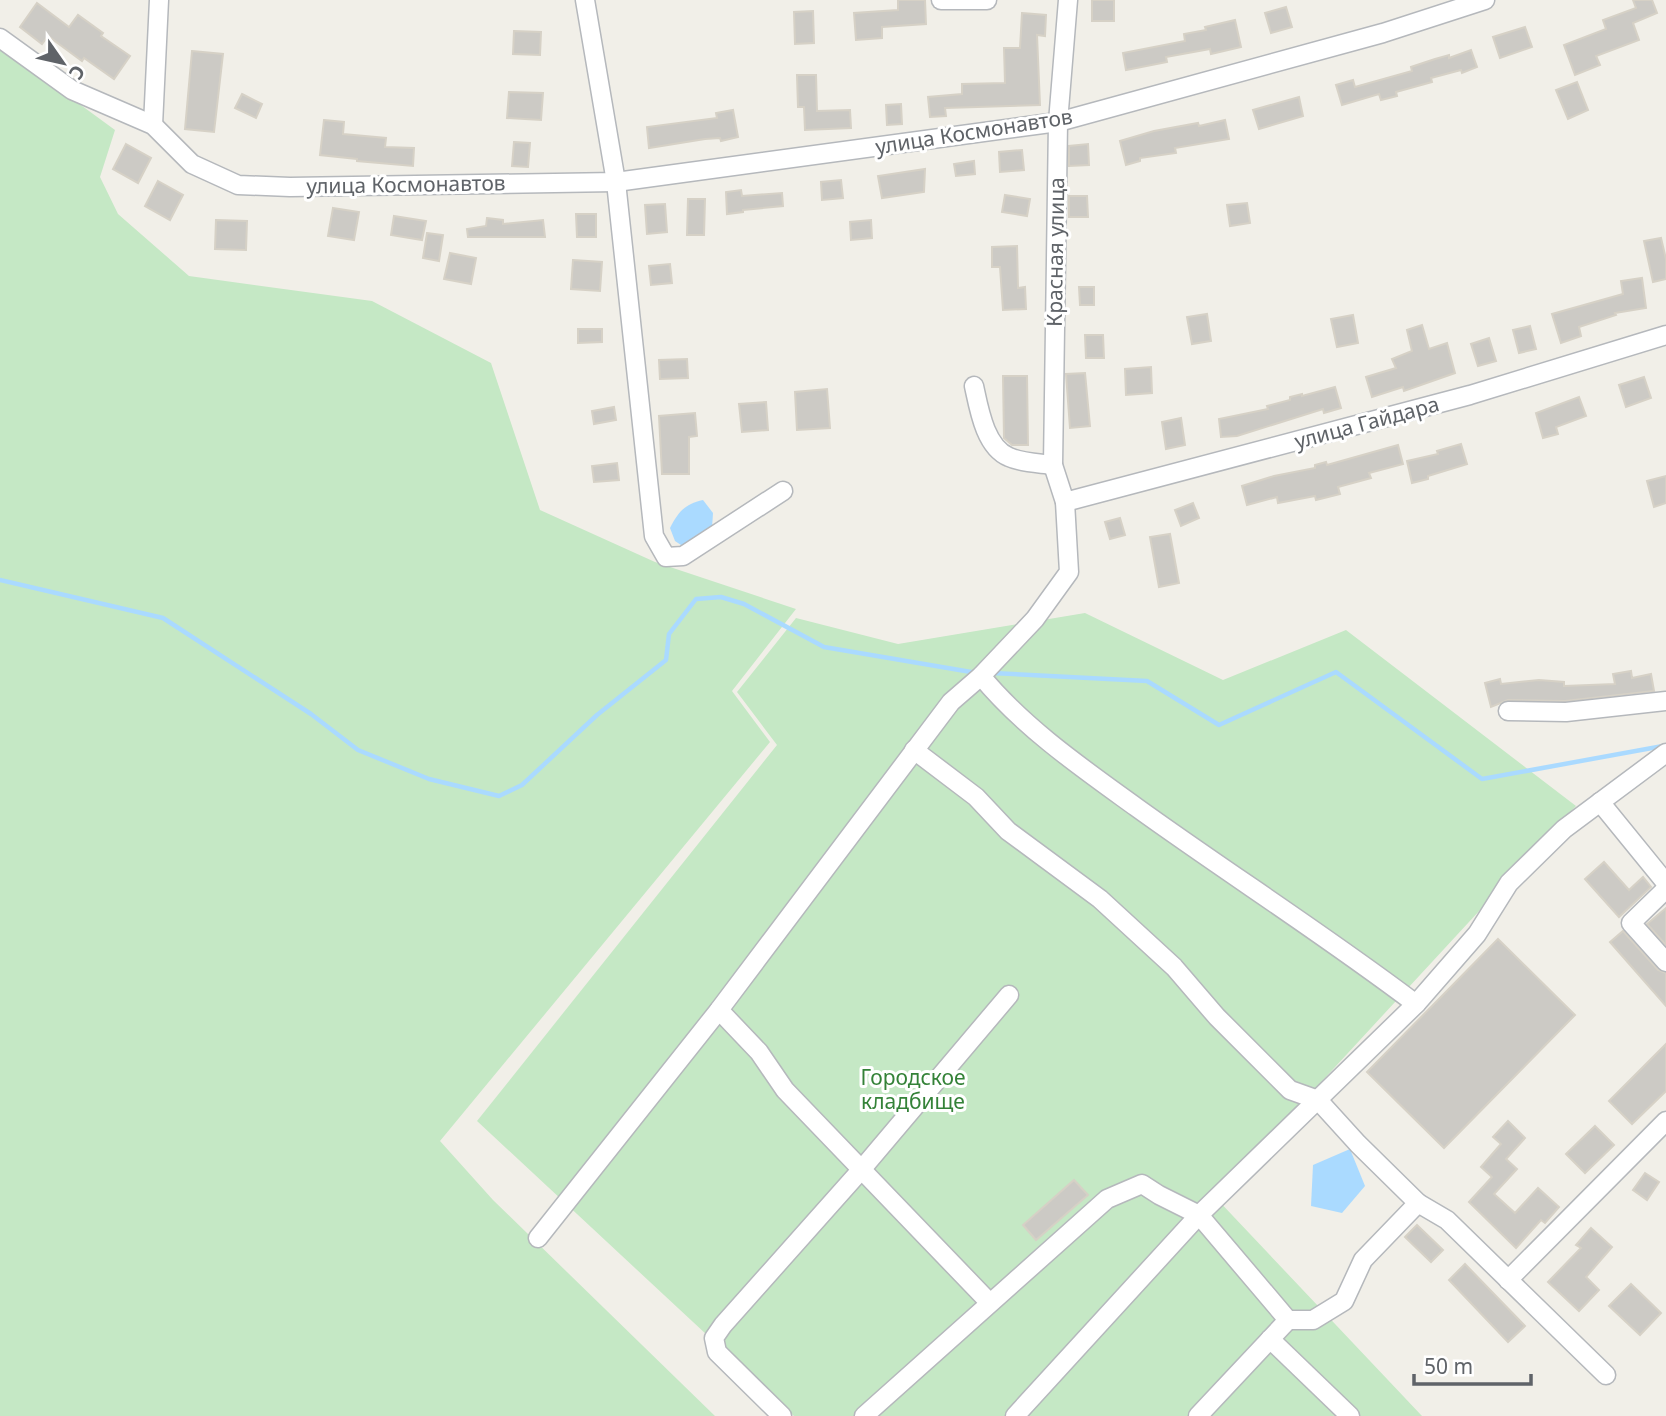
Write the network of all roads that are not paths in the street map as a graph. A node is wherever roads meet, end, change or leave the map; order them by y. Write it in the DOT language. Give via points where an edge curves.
graph roads {
  1 [pos="159,0"];
  2 [pos="585,0"];
  3 [pos="941,0"];
  4 [pos="987,0"];
  5 [pos="1068,0"];
  6 [pos="1485,0"];
  7 [pos="0,38"];
  8 [pos="1058,122"];
  9 [pos="153,125"];
  10 [pos="616,182"];
  11 [pos="1666,335"];
  12 [pos="974,386"];
  13 [pos="1053,465"];
  14 [pos="783,491"];
  15 [pos="1065,502"];
  16 [pos="981,676"];
  17 [pos="1666,701"];
  18 [pos="1508,711"];
  19 [pos="914,750"];
  20 [pos="1666,754"];
  21 [pos="1600,802"];
  22 [pos="1666,883"];
  23 [pos="1666,889"];
  24 [pos="1666,962"];
  25 [pos="1009,995"];
  26 [pos="1416,1004"];
  27 [pos="719,1010"];
  28 [pos="1318,1100"];
  29 [pos="1666,1121"];
  30 [pos="861,1170"];
  31 [pos="1418,1203"];
  32 [pos="1199,1215"];
  33 [pos="538,1238"];
  34 [pos="1508,1280"];
  35 [pos="989,1302"];
  36 [pos="1288,1320"];
  37 [pos="1270,1339"];
  38 [pos="1606,1375"];
  39 [pos="782,1416"];
  40 [pos="864,1416"];
  41 [pos="1015,1416"];
  42 [pos="1198,1416"];
  43 [pos="1350,1416"];
  1 -- 9 [label="street"];
  2 -- 10 [label="street"];
  3 -- 4 [label="street"];
  5 -- 8 [label="street, Красная улица"];
  6 -- 8 [label="street, улица Космонавтов" via="1383,33"];
  7 -- 9 [label="street" via="72,90"];
  8 -- 10 [label="street, улица Космонавтов"];
  8 -- 13 [label="street, Красная улица"];
  9 -- 10 [label="street, улица Космонавтов" via="192,164 238,185"];
  10 -- 14 [label="street" via="654,536 666,558 683,556"];
  11 -- 15 [label="street, улица Гайдара" via="1470,395"];
  12 -- 13 [label="street" via="988,436 1008,457"];
  13 -- 15 [label="street, Красная улица"];
  15 -- 16 [label="street, Красная улица" via="1069,572 1035,619"];
  16 -- 19 [label="street, Красная улица" via="951,702"];
  16 -- 26 [label="street" via="1004,704 1098,780"];
  17 -- 18 [label="street" via="1566,712"];
  19 -- 27 [label="street, Красная улица"];
  19 -- 28 [label="street" via="976,797 1009,831 1100,899 1174,967 1290,1090"];
  20 -- 21 [label="street"];
  21 -- 22 [label="street"];
  21 -- 26 [label="street" via="1564,829 1509,883 1477,934"];
  23 -- 24 [label="street" via="1631,923"];
  25 -- 30 [label="street"];
  26 -- 28 [label="street"];
  27 -- 30 [label="street" via="785,1090"];
  27 -- 33 [label="street, Красная улица"];
  28 -- 31 [label="street"];
  28 -- 32 [label="street"];
  29 -- 34 [label="street"];
  30 -- 35 [label="street"];
  30 -- 39 [label="street" via="714,1338 717,1352"];
  31 -- 34 [label="street" via="1447,1220"];
  31 -- 36 [label="street" via="1363,1260 1344,1301 1313,1320"];
  32 -- 35 [label="street" via="1142,1184 1107,1199"];
  32 -- 36 [label="street"];
  32 -- 41 [label="street"];
  34 -- 38 [label="street"];
  35 -- 40 [label="street"];
  36 -- 37 [label="street"];
  37 -- 42 [label="street"];
  37 -- 43 [label="street"];
}
